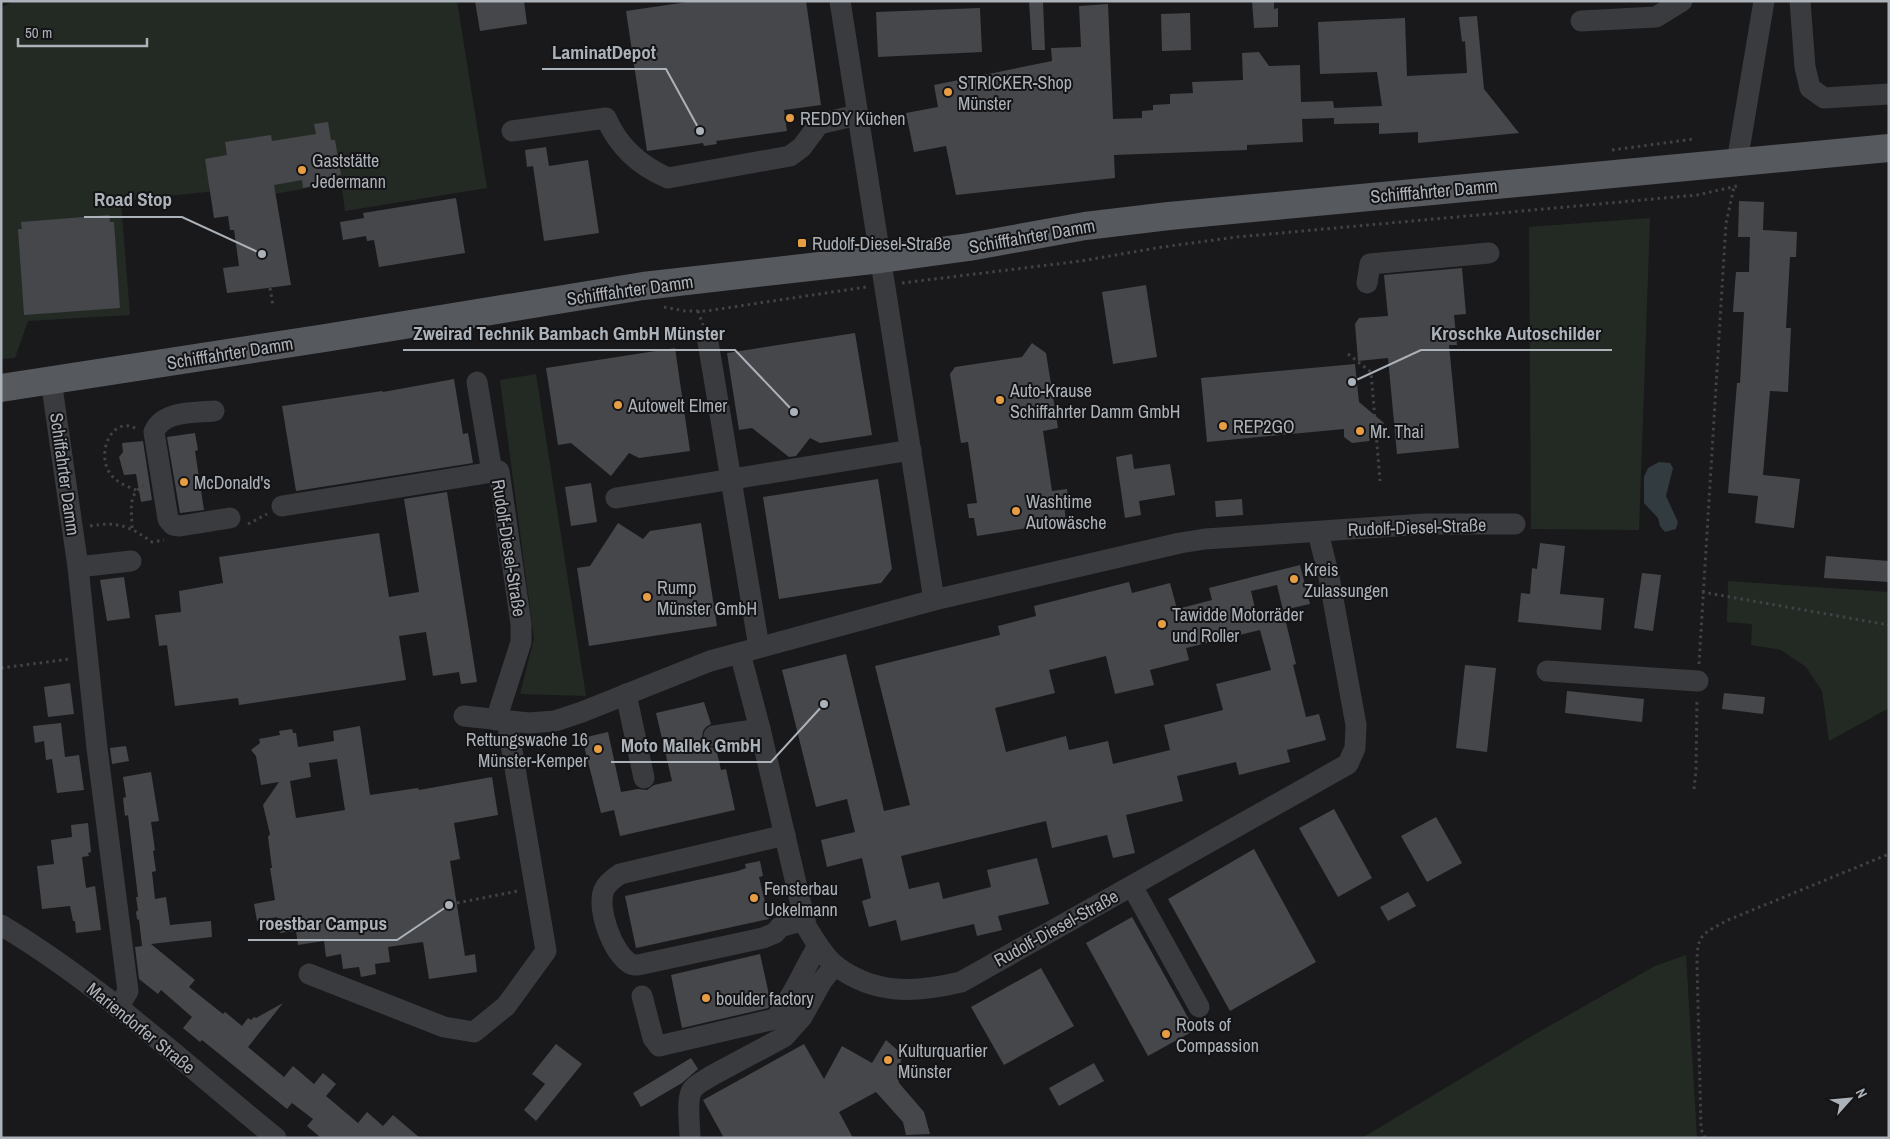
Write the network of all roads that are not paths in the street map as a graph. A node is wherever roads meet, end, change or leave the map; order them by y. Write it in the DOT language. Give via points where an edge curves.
graph roads {
  1 [pos="840,1"];
  2 [pos="1682,1"];
  3 [pos="1764,1"];
  4 [pos="1800,1"];
  5 [pos="1580,21"];
  6 [pos="1889,94"];
  7 [pos="858,115"];
  8 [pos="512,131"];
  9 [pos="1889,148"];
  10 [pos="1738,178"];
  11 [pos="1489,253"];
  12 [pos="882,272"];
  13 [pos="1367,284"];
  14 [pos="708,342"];
  15 [pos="51,380"];
  16 [pos="477,382"];
  17 [pos="1,388"];
  18 [pos="214,411"];
  19 [pos="911,450"];
  20 [pos="492,472"];
  21 [pos="730,479"];
  22 [pos="616,498"];
  23 [pos="282,506"];
  24 [pos="230,518"];
  25 [pos="1515,524"];
  26 [pos="1318,532"];
  27 [pos="130,561"];
  28 [pos="78,567"];
  29 [pos="934,600"];
  30 [pos="749,650"];
  31 [pos="1547,671"];
  32 [pos="1698,681"];
  33 [pos="626,694"];
  34 [pos="464,716"];
  35 [pos="501,721"];
  36 [pos="760,729"];
  37 [pos="714,736"];
  38 [pos="644,778"];
  39 [pos="785,835"];
  40 [pos="1132,886"];
  41 [pos="805,920"];
  42 [pos="1,924"];
  43 [pos="818,946"];
  44 [pos="835,965"];
  45 [pos="309,974"];
  46 [pos="642,996"];
  47 [pos="1199,1007"];
  48 [pos="118,1008"];
  49 [pos="276,1138"];
  50 [pos="690,1138"];
  1 -- 7 [label="street"];
  2 -- 5 [label="street" via="1656,17"];
  3 -- 10 [label="street"];
  4 -- 6 [label="street" via="1805,67 1810,88 1824,98"];
  7 -- 8 [label="street" via="819,124 802,147 790,156 668,178 652,171 624,149 606,118"];
  7 -- 12 [label="street"];
  9 -- 10 [label="main road, Schifffahrter Damm"];
  10 -- 12 [label="main road, Schifffahrter Damm" via="1168,216 1085,226 969,247"];
  11 -- 13 [label="street" via="1370,264"];
  12 -- 15 [label="main road, Schifffahrter Damm" via="643,286"];
  12 -- 19 [label="street"];
  14 -- 21 [label="street"];
  15 -- 17 [label="main road, Schifffahrter Damm"];
  15 -- 28 [label="street, Schiffahrter Damm"];
  16 -- 20 [label="street"];
  18 -- 24 [label="street" via="167,417 160,421 154,432 168,519 173,525"];
  19 -- 21 [label="street"];
  19 -- 29 [label="street"];
  20 -- 23 [label="street, Rudolf-Diesel-Straße"];
  20 -- 35 [label="street, Rudolf-Diesel-Straße" via="499,471 521,624 521,642"];
  21 -- 22 [label="street"];
  21 -- 30 [label="street"];
  25 -- 26 [label="street, Rudolf-Diesel-Straße" via="1425,524"];
  26 -- 29 [label="street, Rudolf-Diesel-Straße" via="1180,543"];
  26 -- 40 [label="street, Rudolf-Diesel-Straße" via="1356,724 1355,748 1348,764"];
  27 -- 28 [label="street"];
  28 -- 48 [label="street" via="86,657 128,991"];
  29 -- 30 [label="street, Rudolf-Diesel-Straße"];
  30 -- 33 [label="street, Rudolf-Diesel-Straße" via="710,661"];
  30 -- 36 [label="street, Rudolf-Diesel-Straße"];
  31 -- 32 [label="street"];
  33 -- 35 [label="street, Rudolf-Diesel-Straße" via="555,720 529,723"];
  33 -- 38 [label="street"];
  34 -- 35 [label="street, Rudolf-Diesel-Straße"];
  35 -- 45 [label="street" via="546,951 506,1006 474,1032 444,1027"];
  36 -- 37 [label="street"];
  36 -- 39 [label="street, Rudolf-Diesel-Straße"];
  39 -- 41 [label="street, Rudolf-Diesel-Straße"];
  39 -- 41 [label="street" via="620,874 604,891 606,924 620,953 631,964 638,965 764,938 780,927"];
  40 -- 44 [label="street, Rudolf-Diesel-Straße" via="961,982 934,989 888,989 869,984"];
  40 -- 47 [label="street"];
  41 -- 43 [label="street, Rudolf-Diesel-Straße"];
  42 -- 48 [label="street, Mariendorfer Straße" via="59,962"];
  43 -- 44 [label="street, Rudolf-Diesel-Straße"];
  43 -- 46 [label="street" via="783,1009 774,1019 659,1046 652,1038"];
  44 -- 50 [label="street" via="802,1017 784,1037 711,1076 691,1091"];
  48 -- 49 [label="street, Mariendorfer Straße"];
}
